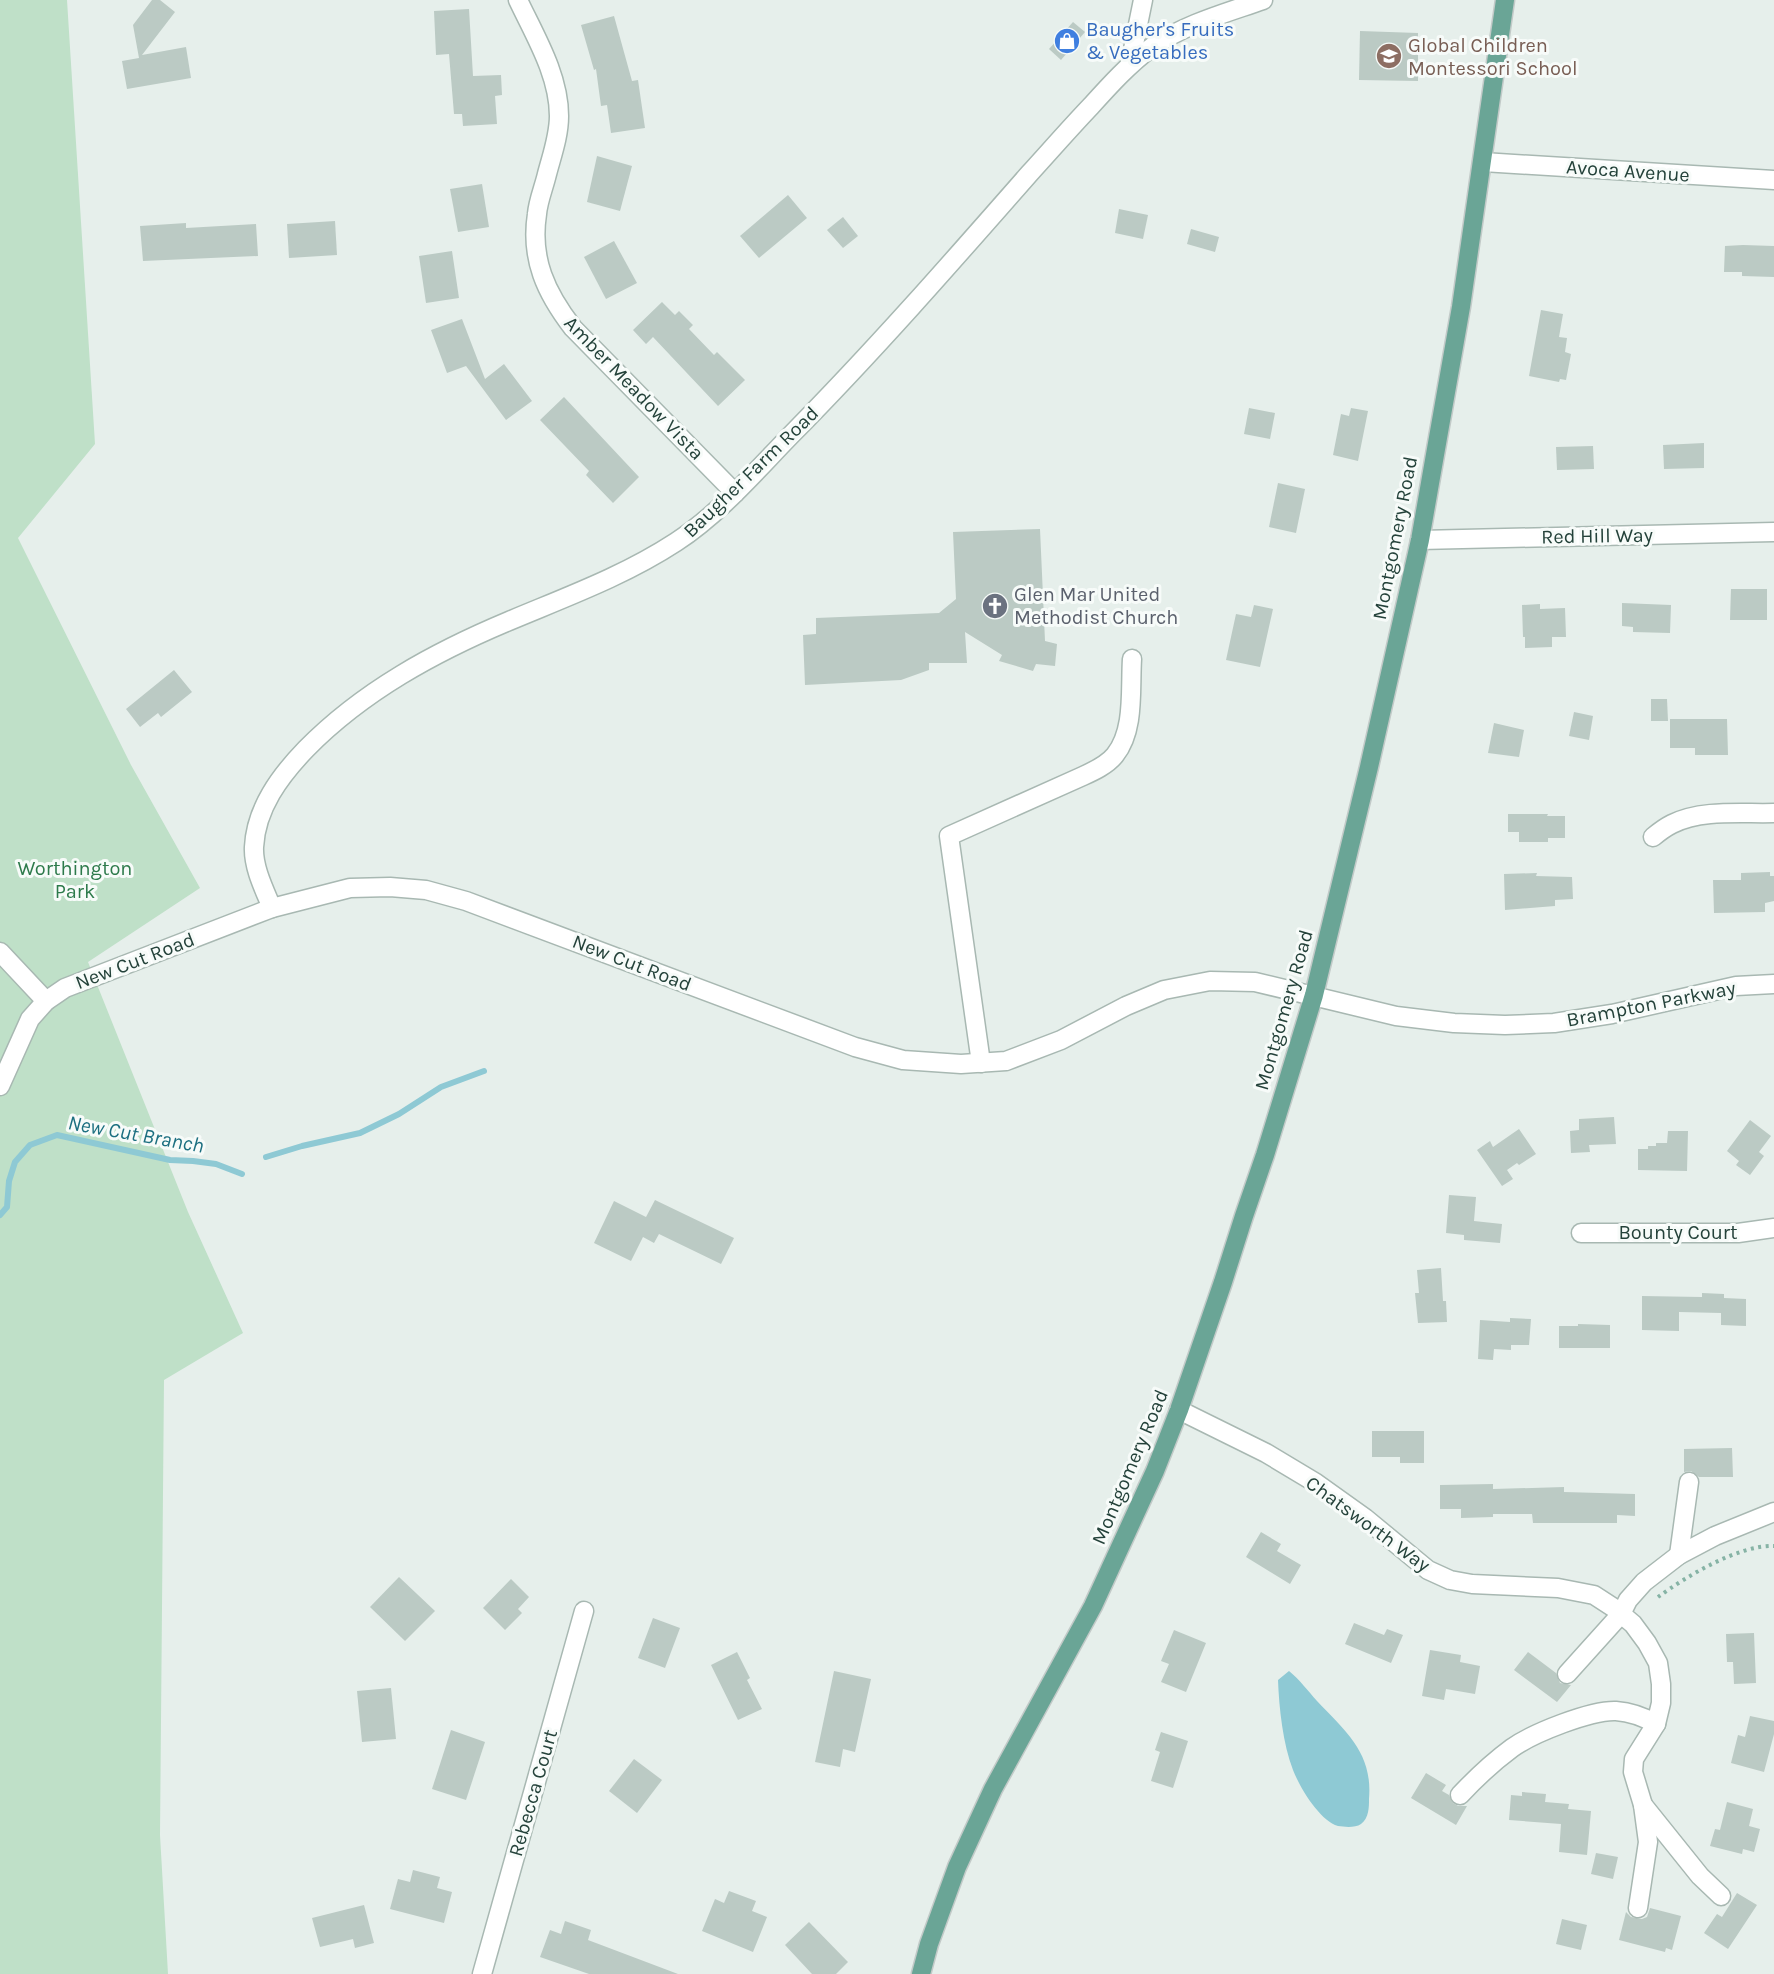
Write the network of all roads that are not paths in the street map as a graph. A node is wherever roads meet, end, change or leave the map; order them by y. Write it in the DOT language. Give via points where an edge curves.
graph roads {
  1 [pos="518,0"];
  2 [pos="1143,0"];
  3 [pos="1263,0"];
  4 [pos="1505,0"];
  5 [pos="1130,64"];
  6 [pos="1482,162"];
  7 [pos="1774,180"];
  8 [pos="735,493"];
  9 [pos="1774,532"];
  10 [pos="1420,540"];
  11 [pos="1132,659"];
  12 [pos="1774,813"];
  13 [pos="1653,837"];
  14 [pos="272,908"];
  15 [pos="0,952"];
  16 [pos="1774,984"];
  17 [pos="1314,995"];
  18 [pos="46,1001"];
  19 [pos="981,1063"];
  20 [pos="0,1086"];
  21 [pos="1774,1228"];
  22 [pos="1581,1233"];
  23 [pos="1179,1410"];
  24 [pos="1689,1482"];
  25 [pos="1774,1512"];
  26 [pos="1679,1555"];
  27 [pos="1625,1607"];
  28 [pos="584,1611"];
  29 [pos="1567,1674"];
  30 [pos="1656,1724"];
  31 [pos="1460,1795"];
  32 [pos="1643,1805"];
  33 [pos="1721,1896"];
  34 [pos="1638,1908"];
  35 [pos="482,1974"];
  36 [pos="921,1974"];
  1 -- 8 [label="street, Amber Meadow Vista" via="552,74 559,116 537,213 535,238 545,286 573,328"];
  2 -- 5 [label="street"];
  3 -- 5 [label="street, Baugher Farm Road" via="1169,36"];
  4 -- 6 [label="main road, Montgomery Road"];
  5 -- 8 [label="street, Baugher Farm Road" via="845,380"];
  6 -- 7 [label="street, Avoca Avenue"];
  6 -- 10 [label="main road, Montgomery Road"];
  8 -- 14 [label="street, Baugher Farm Road" via="678,541 637,566 438,654 391,681 327,728 292,763 269,795 258,822 254,850 259,877"];
  9 -- 10 [label="street, Red Hill Way"];
  10 -- 17 [label="main road, Montgomery Road"];
  11 -- 19 [label="street" via="1128,726 1115,755 1083,776 949,836"];
  12 -- 13 [label="street" via="1690,818"];
  14 -- 18 [label="street, New Cut Road" via="65,988"];
  14 -- 19 [label="street, New Cut Road" via="350,888 426,890 466,901 855,1047 903,1060"];
  15 -- 18 [label="street"];
  16 -- 17 [label="street, Brampton Parkway" via="1736,987 1600,1016 1505,1025 1395,1016"];
  17 -- 19 [label="street, New Cut Road" via="1255,982 1210,981 1164,990 1061,1040 1006,1060"];
  17 -- 23 [label="main road, Montgomery Road" via="1266,1155"];
  18 -- 20 [label="street, New Cut Road" via="30,1019"];
  21 -- 22 [label="street, Bounty Court" via="1738,1233"];
  23 -- 27 [label="street, Chatsworth Way" via="1316,1483 1428,1570 1450,1580 1500,1587 1558,1588 1594,1595"];
  23 -- 36 [label="main road, Montgomery Road" via="1129,1533 1018,1741 957,1867"];
  24 -- 26 [label="street"];
  25 -- 26 [label="street"];
  26 -- 27 [label="street" via="1644,1582"];
  27 -- 29 [label="street"];
  27 -- 30 [label="street, Chatsworth Way" via="1658,1663 1661,1684"];
  28 -- 35 [label="street, Rebecca Court"];
  30 -- 31 [label="street" via="1644,1717 1615,1711 1559,1725 1514,1747"];
  30 -- 32 [label="street" via="1634,1759 1633,1772"];
  32 -- 33 [label="street"];
  32 -- 34 [label="street" via="1648,1842"];
}
